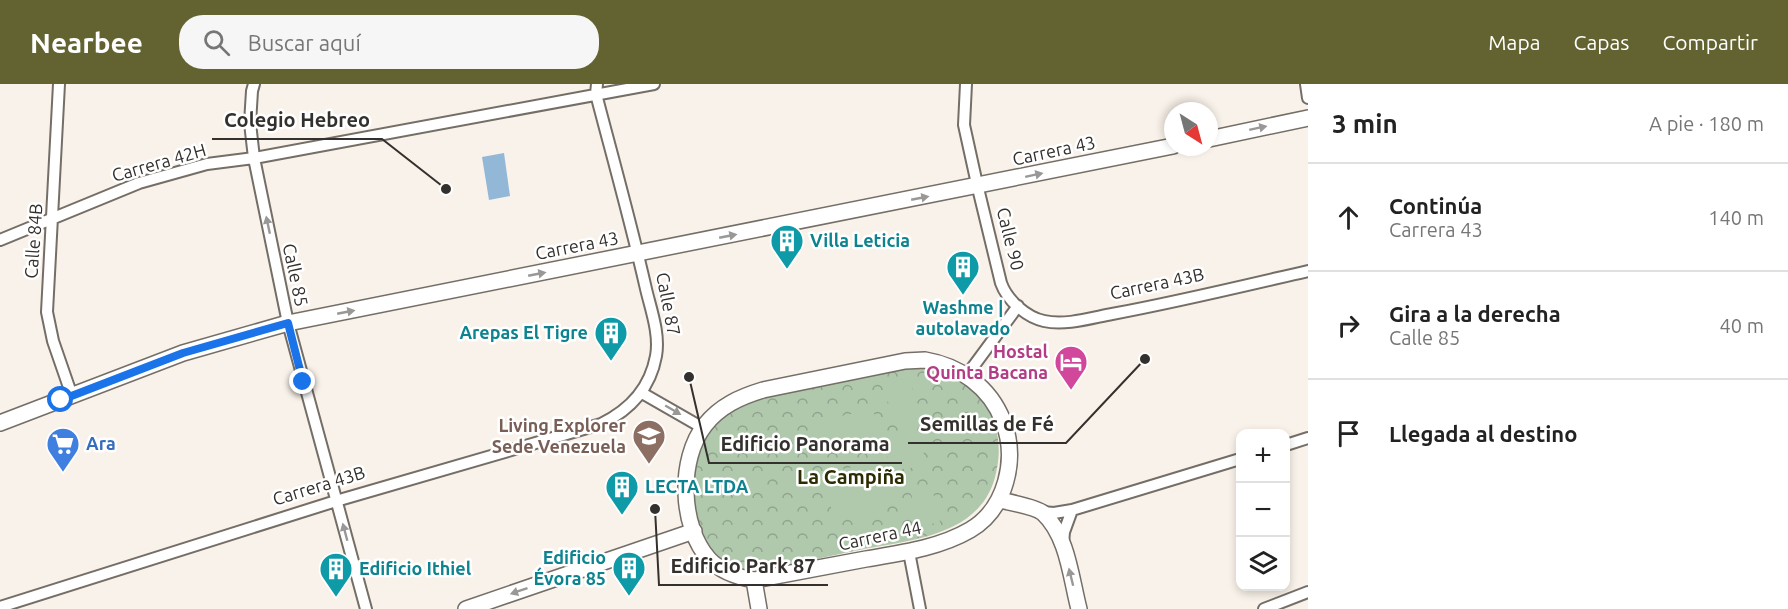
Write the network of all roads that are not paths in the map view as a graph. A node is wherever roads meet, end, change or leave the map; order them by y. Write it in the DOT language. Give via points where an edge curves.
graph roads {
  1 [pos="59,84"];
  2 [pos="254,84"];
  3 [pos="654,84"];
  4 [pos="966,84"];
  5 [pos="1306,84"];
  6 [pos="597,89"];
  7 [pos="1308,98"];
  8 [pos="1308,118"];
  9 [pos="1218,137"];
  10 [pos="1164,148"];
  11 [pos="254,158"];
  12 [pos="977,187"];
  13 [pos="53,218"];
  14 [pos="0,240"];
  15 [pos="638,254"];
  16 [pos="1308,272"];
  17 [pos="1018,306"];
  18 [pos="288,323"];
  19 [pos="967,375"];
  20 [pos="642,393"];
  21 [pos="72,396"];
  22 [pos="0,423"];
  23 [pos="703,428"];
  24 [pos="1308,438"];
  25 [pos="1290,444"];
  26 [pos="1236,460"];
  27 [pos="999,500"];
  28 [pos="336,501"];
  29 [pos="1072,510"];
  30 [pos="1042,512"];
  31 [pos="694,531"];
  32 [pos="1063,544"];
  33 [pos="909,552"];
  34 [pos="754,580"];
  35 [pos="1308,592"];
  36 [pos="0,607"];
  37 [pos="366,609"];
  38 [pos="466,609"];
  39 [pos="759,609"];
  40 [pos="920,609"];
  41 [pos="1079,609"];
  42 [pos="1264,609"];
  1 -- 13 [label="street, Calle 84B"];
  2 -- 11 [label="street, Calle 85" via="250,123"];
  3 -- 6 [label="street, Carrera 42H"];
  4 -- 12 [label="street, Calle 90" via="964,124"];
  5 -- 7 [label="street"];
  6 -- 11 [label="street, Carrera 42H"];
  6 -- 15 [label="street, Calle 87"];
  9 -- 8 [label="street, one-way"];
  12 -- 10 [label="street, Carrera 43, one-way"];
  11 -- 13 [label="street, Carrera 42H" via="207,164 139,183"];
  18 -- 11 [label="street, Calle 85, one-way"];
  15 -- 12 [label="street, Carrera 43, one-way"];
  12 -- 17 [label="street, Calle 90" via="1002,285"];
  13 -- 14 [label="street, Carrera 42H"];
  13 -- 21 [label="street, Calle 84B" via="47,312"];
  18 -- 15 [label="street, Carrera 43, one-way"];
  15 -- 20 [label="street, Calle 87" via="657,336 652,370"];
  16 -- 17 [label="street, Carrera 43B" via="1065,322 1035,319"];
  17 -- 19 [label="street"];
  18 -- 21 [label="street, Carrera 43" via="183,353"];
  18 -- 28 [label="street, Calle 85"];
  19 -- 23 [label="street" via="940,362 905,361 741,397 719,411"];
  19 -- 27 [label="street" via="994,403 1003,421 1009,461"];
  20 -- 23 [label="street, one-way"];
  20 -- 28 [label="street, Carrera 43B" via="601,424"];
  21 -- 22 [label="street, Carrera 43"];
  23 -- 31 [label="street" via="687,471 686,501"];
  24 -- 25 [label="street"];
  26 -- 29 [label="street"];
  27 -- 30 [label="street"];
  27 -- 33 [label="street, Carrera 44" via="973,529 952,540"];
  28 -- 36 [label="street, Carrera 43B"];
  37 -- 28 [label="street, Calle 85, one-way"];
  29 -- 30 [label="street"];
  29 -- 32 [label="street"];
  30 -- 32 [label="street"];
  31 -- 34 [label="street, Carrera 44" via="710,560 722,570"];
  31 -- 38 [label="street, one-way"];
  41 -- 32 [label="street, one-way"];
  33 -- 34 [label="street, Carrera 44"];
  33 -- 40 [label="street"];
  34 -- 39 [label="street"];
  35 -- 42 [label="street"];
}
